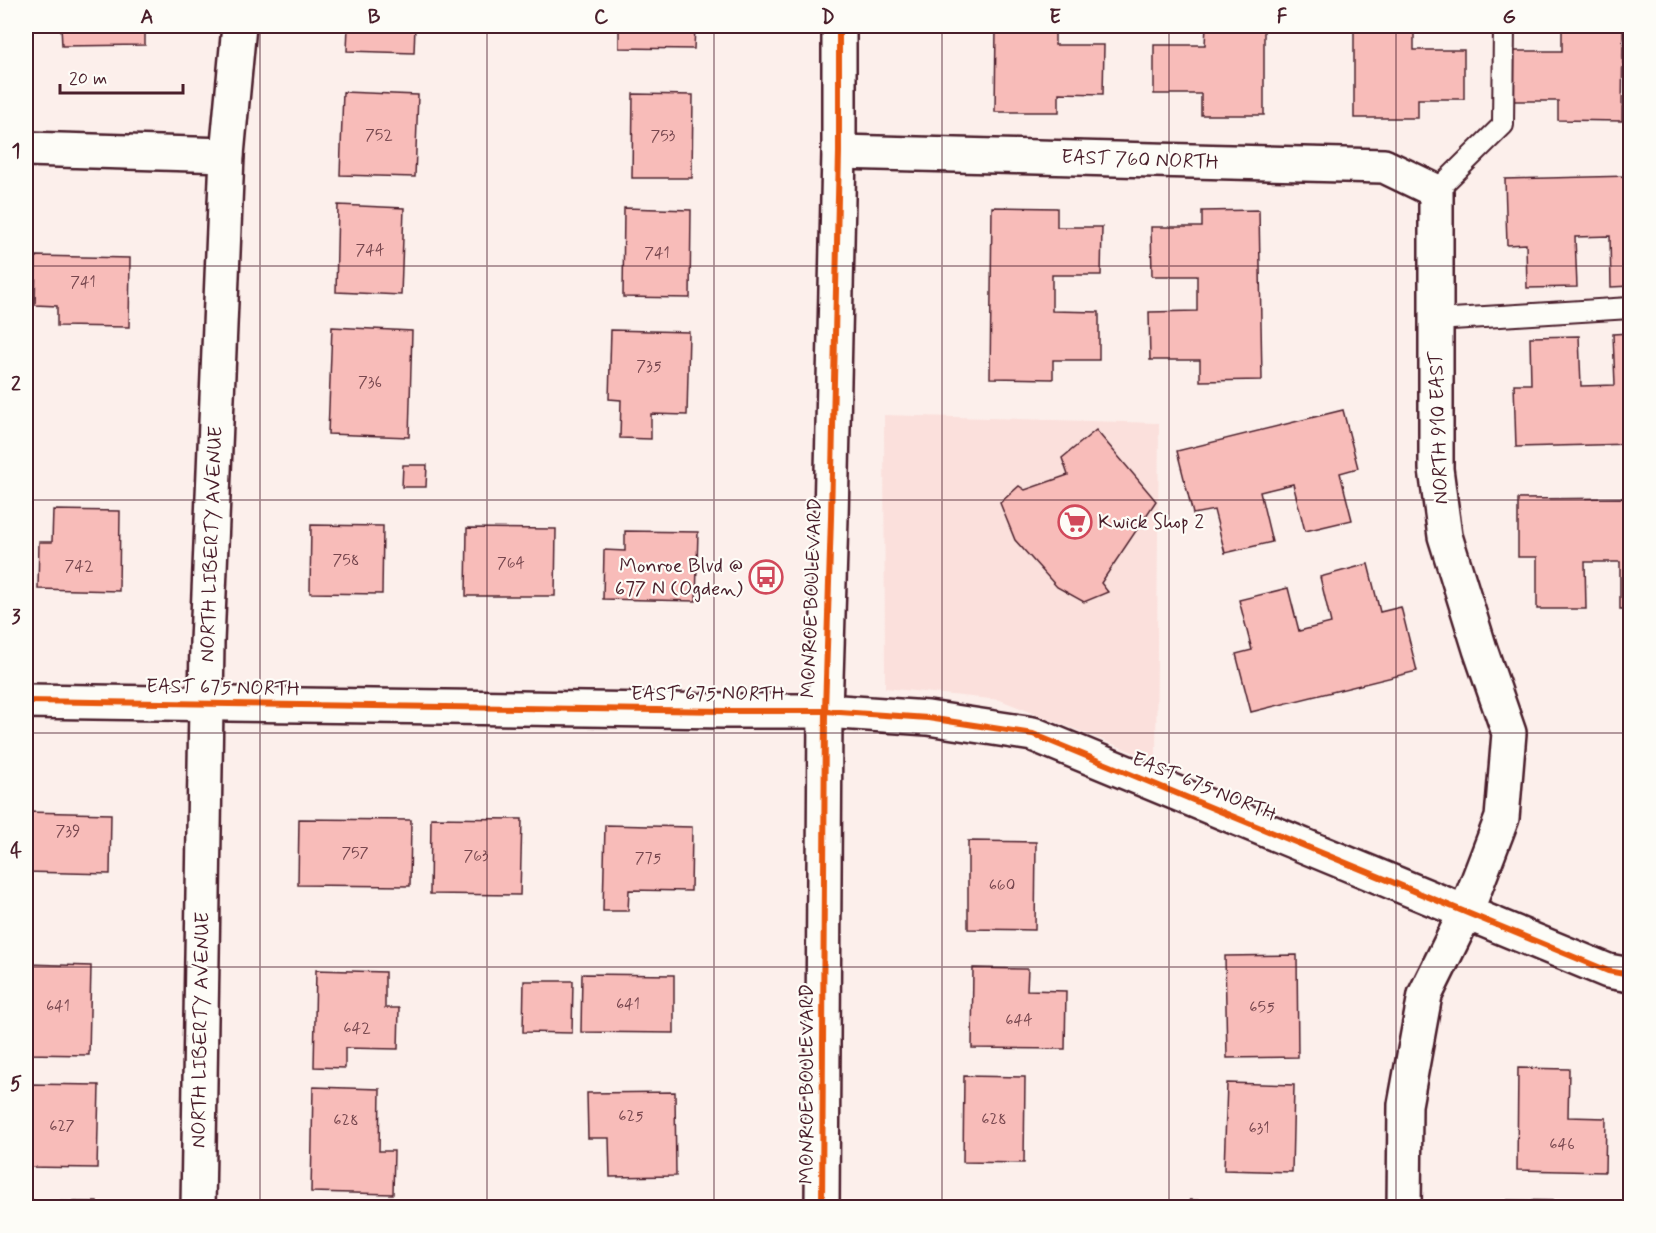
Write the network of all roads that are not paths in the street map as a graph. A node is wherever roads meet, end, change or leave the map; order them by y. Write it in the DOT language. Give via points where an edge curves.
graph roads {
  1 [pos="239,26"];
  2 [pos="839,26"];
  3 [pos="1504,26"];
  4 [pos="26,149"];
  5 [pos="838,152"];
  6 [pos="227,155"];
  7 [pos="1436,191"];
  8 [pos="1630,308"];
  9 [pos="1436,320"];
  10 [pos="26,701"];
  11 [pos="207,704"];
  12 [pos="825,711"];
  13 [pos="1466,912"];
  14 [pos="1630,975"];
  15 [pos="198,1208"];
  16 [pos="822,1208"];
  17 [pos="1404,1208"];
  1 -- 6 [label="street, NORTH LIBERTY AVENUE"];
  2 -- 5 [label="street, MONROE BOULEVARD"];
  3 -- 7 [label="lane" via="1503,125"];
  4 -- 6 [label="street"];
  5 -- 7 [label="street, EAST 760 NORTH" via="1384,166"];
  5 -- 12 [label="street, MONROE BOULEVARD"];
  6 -- 11 [label="street, NORTH LIBERTY AVENUE"];
  7 -- 9 [label="street, NORTH 910 EAST"];
  8 -- 9 [label="lane"];
  9 -- 13 [label="street, NORTH 910 EAST" via="1436,469 1445,536 1509,734 1502,818"];
  10 -- 11 [label="street, EAST 675 NORTH"];
  11 -- 12 [label="street, EAST 675 NORTH"];
  11 -- 15 [label="street, NORTH LIBERTY AVENUE"];
  12 -- 13 [label="street, EAST 675 NORTH" via="928,718 1033,734"];
  12 -- 16 [label="street, MONROE BOULEVARD"];
  13 -- 14 [label="street, EAST 675 NORTH" via="1608,971"];
  13 -- 17 [label="street, NORTH 910 EAST" via="1425,995 1405,1105"];
}
